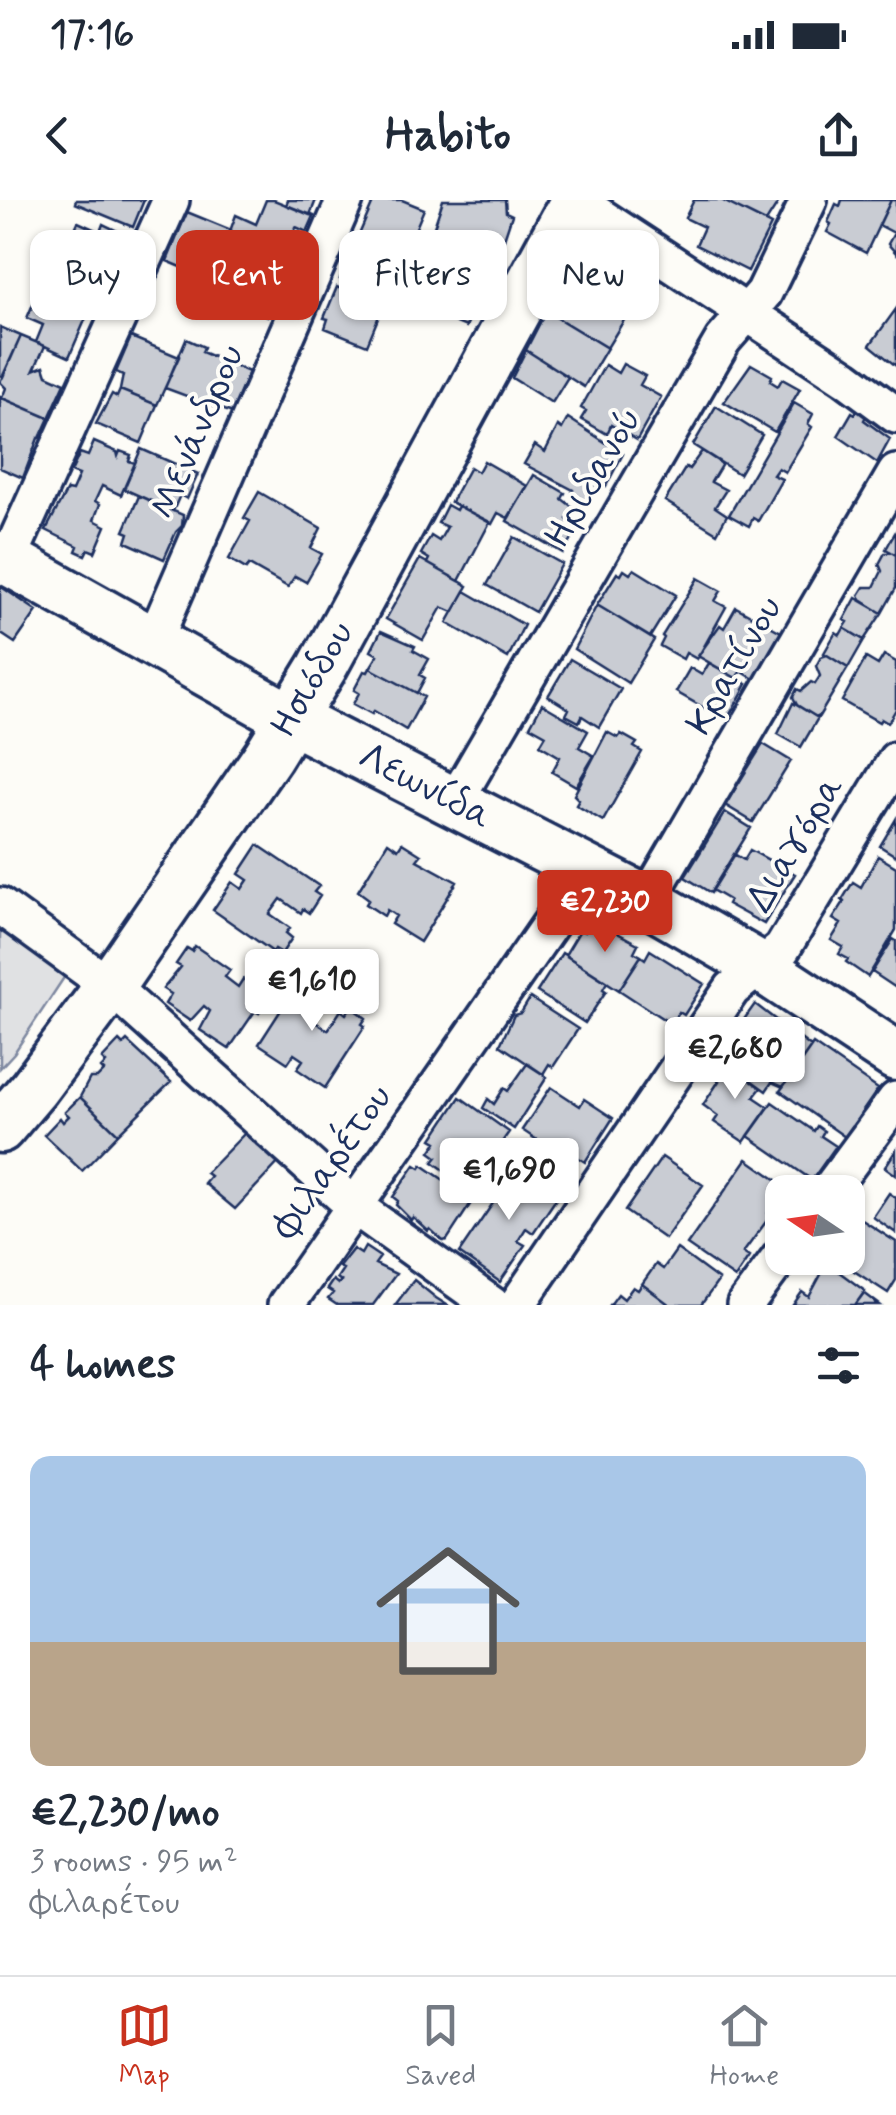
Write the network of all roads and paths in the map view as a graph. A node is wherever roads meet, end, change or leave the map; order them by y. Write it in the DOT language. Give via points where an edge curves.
graph roads {
  1 [pos="171,200"];
  2 [pos="345,200"];
  3 [pos="576,200"];
  4 [pos="808,200"];
  5 [pos="745,314"];
  6 [pos="896,415"];
  7 [pos="896,474"];
  8 [pos="4,558"];
  9 [pos="154,642"];
  10 [pos="291,718"];
  11 [pos="896,760"];
  12 [pos="455,801"];
  13 [pos="587,871"];
  14 [pos="647,901"];
  15 [pos="0,906"];
  16 [pos="762,966"];
  17 [pos="110,986"];
  18 [pos="896,1056"];
  19 [pos="896,1100"];
  20 [pos="0,1128"];
  21 [pos="841,1175"];
  22 [pos="354,1206"];
  23 [pos="768,1275"];
  24 [pos="286,1305"];
  25 [pos="492,1305"];
  26 [pos="517,1305"];
  27 [pos="746,1305"];
  1 -- 8 [label="street"];
  2 -- 9 [label="street, Μενάνδρου"];
  3 -- 5 [label="street"];
  3 -- 10 [label="street, Ησιόδου"];
  4 -- 5 [label="street, Ηριδανού" via="764,293"];
  5 -- 6 [label="street"];
  5 -- 12 [label="street, Ηριδανού" via="723,340"];
  7 -- 14 [label="street, Κρατίνου"];
  8 -- 9 [label="street, Λεωνίδα"];
  9 -- 10 [label="street, Λεωνίδα"];
  10 -- 12 [label="street, Λεωνίδα"];
  10 -- 17 [label="street, Ησιόδου"];
  11 -- 16 [label="street, Διαγόρα" via="782,949"];
  12 -- 13 [label="street, Λεωνίδα"];
  13 -- 14 [label="street, Λεωνίδα"];
  13 -- 22 [label="street, Φιλαρέτου"];
  14 -- 16 [label="street, Λεωνίδα"];
  15 -- 17 [label="street"];
  16 -- 18 [label="street, Λεωνίδα"];
  16 -- 26 [label="street, Διαγόρα" via="732,989"];
  17 -- 20 [label="street, Ησιόδου"];
  17 -- 22 [label="street"];
  19 -- 21 [label="street"];
  22 -- 24 [label="street, Φιλαρέτου"];
  22 -- 25 [label="street"];
  23 -- 27 [label="street"];
}
